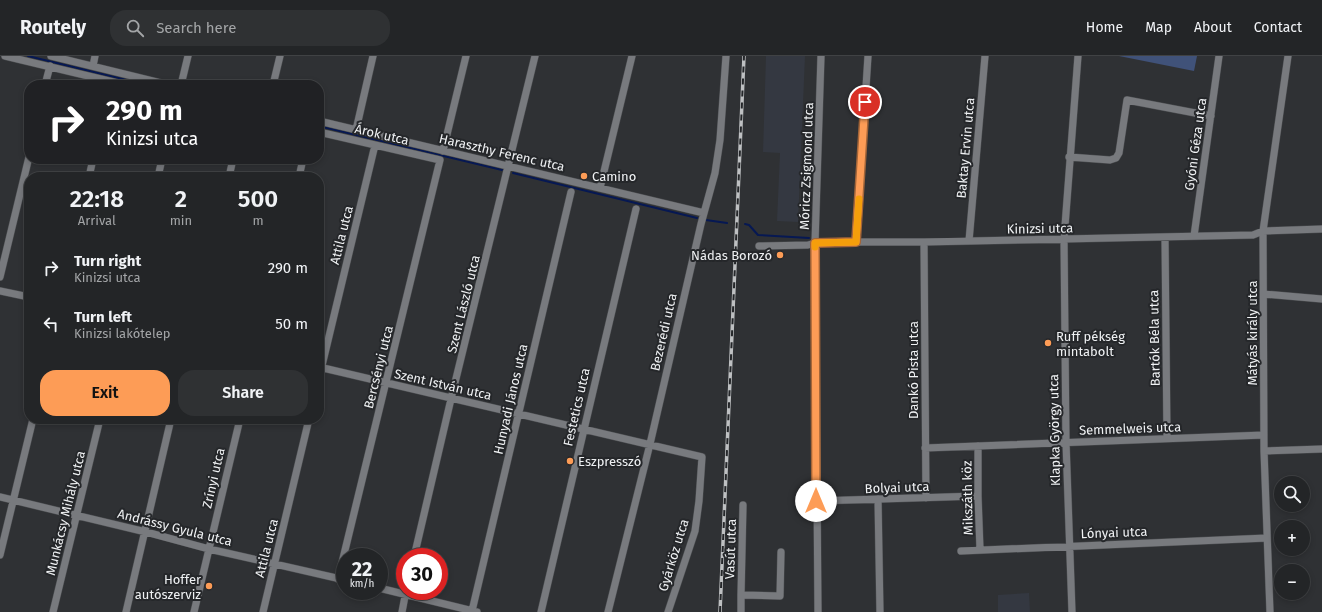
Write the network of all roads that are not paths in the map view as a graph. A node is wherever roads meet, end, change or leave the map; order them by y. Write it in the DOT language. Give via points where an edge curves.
graph roads {
  1 [pos="5,56"];
  2 [pos="51,56"];
  3 [pos="95,56"];
  4 [pos="188,56"];
  5 [pos="280,56"];
  6 [pos="373,56"];
  7 [pos="466,56"];
  8 [pos="535,56"];
  9 [pos="632,56"];
  10 [pos="726,56"];
  11 [pos="822,56"];
  12 [pos="868,56"];
  13 [pos="985,56"];
  14 [pos="1078,56"];
  15 [pos="1219,56"];
  16 [pos="1288,56"];
  17 [pos="50,66"];
  18 [pos="93,66"];
  19 [pos="47,80"];
  20 [pos="100,80"];
  21 [pos="149,80"];
  22 [pos="182,80"];
  23 [pos="274,80"];
  24 [pos="1211,116"];
  25 [pos="324,122"];
  26 [pos="356,130"];
  27 [pos="324,133"];
  28 [pos="375,145"];
  29 [pos="443,151"];
  30 [pos="1069,157"];
  31 [pos="440,160"];
  32 [pos="508,166"];
  33 [pos="24,178"];
  34 [pos="600,188"];
  35 [pos="571,192"];
  36 [pos="636,209"];
  37 [pos="704,213"];
  38 [pos="1322,229"];
  39 [pos="1263,231"];
  40 [pos="1194,236"];
  41 [pos="1165,237"];
  42 [pos="1064,239"];
  43 [pos="969,241"];
  44 [pos="856,242"];
  45 [pos="924,242"];
  46 [pos="815,243"];
  47 [pos="759,246"];
  48 [pos="0,277"];
  49 [pos="0,291"];
  50 [pos="1264,294"];
  51 [pos="24,296"];
  52 [pos="1322,298"];
  53 [pos="324,351"];
  54 [pos="324,368"];
  55 [pos="387,384"];
  56 [pos="451,399"];
  57 [pos="519,415"];
  58 [pos="32,424"];
  59 [pos="99,424"];
  60 [pos="170,424"];
  61 [pos="239,424"];
  62 [pos="308,424"];
  63 [pos="583,430"];
  64 [pos="1264,435"];
  65 [pos="1167,438"];
  66 [pos="1066,442"];
  67 [pos="650,444"];
  68 [pos="978,446"];
  69 [pos="925,448"];
  70 [pos="1322,449"];
  71 [pos="1264,451"];
  72 [pos="702,457"];
  73 [pos="978,496"];
  74 [pos="0,497"];
  75 [pos="926,498"];
  76 [pos="878,499"];
  77 [pos="14,500"];
  78 [pos="816,501"];
  79 [pos="743,505"];
  80 [pos="77,515"];
  81 [pos="146,532"];
  82 [pos="1267,538"];
  83 [pos="1070,546"];
  84 [pos="349,548"];
  85 [pos="416,548"];
  86 [pos="209,549"];
  87 [pos="980,549"];
  88 [pos="961,551"];
  89 [pos="781,552"];
  90 [pos="0,555"];
  91 [pos="274,564"];
  92 [pos="336,578"];
  93 [pos="740,595"];
  94 [pos="405,600"];
  95 [pos="432,600"];
  96 [pos="474,611"];
  97 [pos="53,612"];
  98 [pos="126,612"];
  99 [pos="194,612"];
  100 [pos="263,612"];
  101 [pos="402,612"];
  102 [pos="541,612"];
  103 [pos="608,612"];
  104 [pos="668,612"];
  105 [pos="741,612"];
  106 [pos="818,612"];
  107 [pos="880,612"];
  108 [pos="1072,612"];
  109 [pos="1270,612"];
  1 -- 17 [label="street"];
  2 -- 18 [label="street"];
  3 -- 18 [label="street"];
  4 -- 22 [label="street"];
  5 -- 23 [label="street"];
  6 -- 26 [label="street"];
  7 -- 29 [label="street"];
  8 -- 32 [label="street, Szent László utca"];
  9 -- 34 [label="street"];
  10 -- 37 [label="street, Bezerédi utca" via="720,140 715,173"];
  11 -- 46 [label="street, Móricz Zsigmond utca"];
  12 -- 44 [label="street"];
  13 -- 43 [label="street, Baktay Ervin utca"];
  14 -- 30 [label="street, Klapka György utca"];
  15 -- 24 [label="street, Gyóni Géza utca"];
  16 -- 39 [label="street, Mátyás király utca"];
  17 -- 19 [label="street"];
  17 -- 20 [label="street"];
  18 -- 21 [label="street"];
  24 -- 30 [label="street" via="1127,100 1119,153 1116,158 1110,160"];
  24 -- 40 [label="street, Gyóni Géza utca"];
  25 -- 26 [label="street, Haraszthy Ferenc utca"];
  26 -- 29 [label="street, Haraszthy Ferenc utca"];
  27 -- 28 [label="street, Árok utca"];
  28 -- 31 [label="street, Árok utca"];
  28 -- 53 [label="street, Attila utca"];
  29 -- 32 [label="street, Haraszthy Ferenc utca"];
  30 -- 42 [label="street, Klapka György utca"];
  31 -- 55 [label="street, Bercsényi utca"];
  32 -- 34 [label="street, Haraszthy Ferenc utca"];
  32 -- 56 [label="street, Szent László utca"];
  33 -- 48 [label="street"];
  34 -- 37 [label="street, Haraszthy Ferenc utca"];
  35 -- 57 [label="street, Hunyadi János utca"];
  36 -- 63 [label="street, Festetics utca"];
  37 -- 67 [label="street, Bezerédi utca"];
  38 -- 39 [label="street, Kinizsi utca"];
  39 -- 40 [label="street, Kinizsi utca" via="1253,235"];
  39 -- 50 [label="street, Mátyás király utca"];
  40 -- 41 [label="street, Kinizsi utca"];
  41 -- 42 [label="street, Kinizsi utca"];
  41 -- 65 [label="street, Bartók Béla utca"];
  42 -- 43 [label="street, Kinizsi utca"];
  42 -- 66 [label="street, Klapka György utca"];
  43 -- 45 [label="street, Kinizsi utca"];
  44 -- 45 [label="street, Kinizsi utca"];
  44 -- 46 [label="street, Kinizsi utca"];
  45 -- 69 [label="street, Dankó Pista utca"];
  46 -- 47 [label="street, Kinizsi utca"];
  46 -- 78 [label="street, Móricz Zsigmond utca"];
  49 -- 51 [label="street"];
  50 -- 52 [label="street"];
  50 -- 64 [label="street, Mátyás király utca"];
  54 -- 55 [label="street, Szent István utca"];
  55 -- 56 [label="street, Szent István utca"];
  55 -- 84 [label="street, Bercsényi utca"];
  56 -- 57 [label="street, Szent István utca"];
  56 -- 85 [label="street, Szent László utca"];
  57 -- 63 [label="street, Szent István utca"];
  57 -- 96 [label="street, Hunyadi János utca"];
  58 -- 77 [label="street"];
  59 -- 80 [label="street, Munkácsy Mihály utca"];
  60 -- 81 [label="street"];
  61 -- 86 [label="street, Zrínyi utca"];
  62 -- 91 [label="street, Attila utca"];
  63 -- 67 [label="street, Szent István utca"];
  63 -- 102 [label="street, Festetics utca"];
  64 -- 65 [label="street, Semmelweis utca"];
  64 -- 71 [label="street, Mátyás király utca"];
  65 -- 66 [label="street, Semmelweis utca"];
  66 -- 68 [label="street, Semmelweis utca"];
  66 -- 83 [label="street, Klapka György utca"];
  67 -- 72 [label="street, Szent István utca"];
  67 -- 103 [label="street, Bezerédi utca"];
  68 -- 69 [label="street, Semmelweis utca"];
  68 -- 73 [label="street, Mikszáth köz"];
  69 -- 75 [label="street, Dankó Pista utca"];
  70 -- 71 [label="street"];
  71 -- 82 [label="street, Mátyás király utca"];
  72 -- 104 [label="street, Gyárköz utca" via="695,531"];
  73 -- 75 [label="street, Bolyai utca"];
  73 -- 87 [label="street, Mikszáth köz"];
  74 -- 77 [label="street, Andrássy Gyula utca"];
  75 -- 76 [label="street, Bolyai utca"];
  76 -- 78 [label="street, Bolyai utca"];
  76 -- 107 [label="street"];
  77 -- 80 [label="street, Andrássy Gyula utca"];
  77 -- 90 [label="street"];
  78 -- 106 [label="street, Móricz Zsigmond utca"];
  79 -- 93 [label="street, Vasút utca"];
  80 -- 81 [label="street, Andrássy Gyula utca"];
  80 -- 97 [label="street, Munkácsy Mihály utca"];
  81 -- 86 [label="street, Andrássy Gyula utca"];
  81 -- 98 [label="street"];
  82 -- 83 [label="street, Lónyai utca"];
  82 -- 109 [label="street, Mátyás király utca"];
  83 -- 87 [label="street, Lónyai utca"];
  83 -- 108 [label="street, Klapka György utca"];
  86 -- 91 [label="street, Andrássy Gyula utca"];
  86 -- 99 [label="street, Zrínyi utca"];
  87 -- 88 [label="street, Lónyai utca"];
  89 -- 93 [label="street, Vasút utca" via="780,596"];
  91 -- 92 [label="street, Andrássy Gyula utca"];
  91 -- 100 [label="street, Attila utca"];
  93 -- 105 [label="street, Vasút utca"];
  94 -- 101 [label="street"];
  95 -- 96 [label="street"];
}
